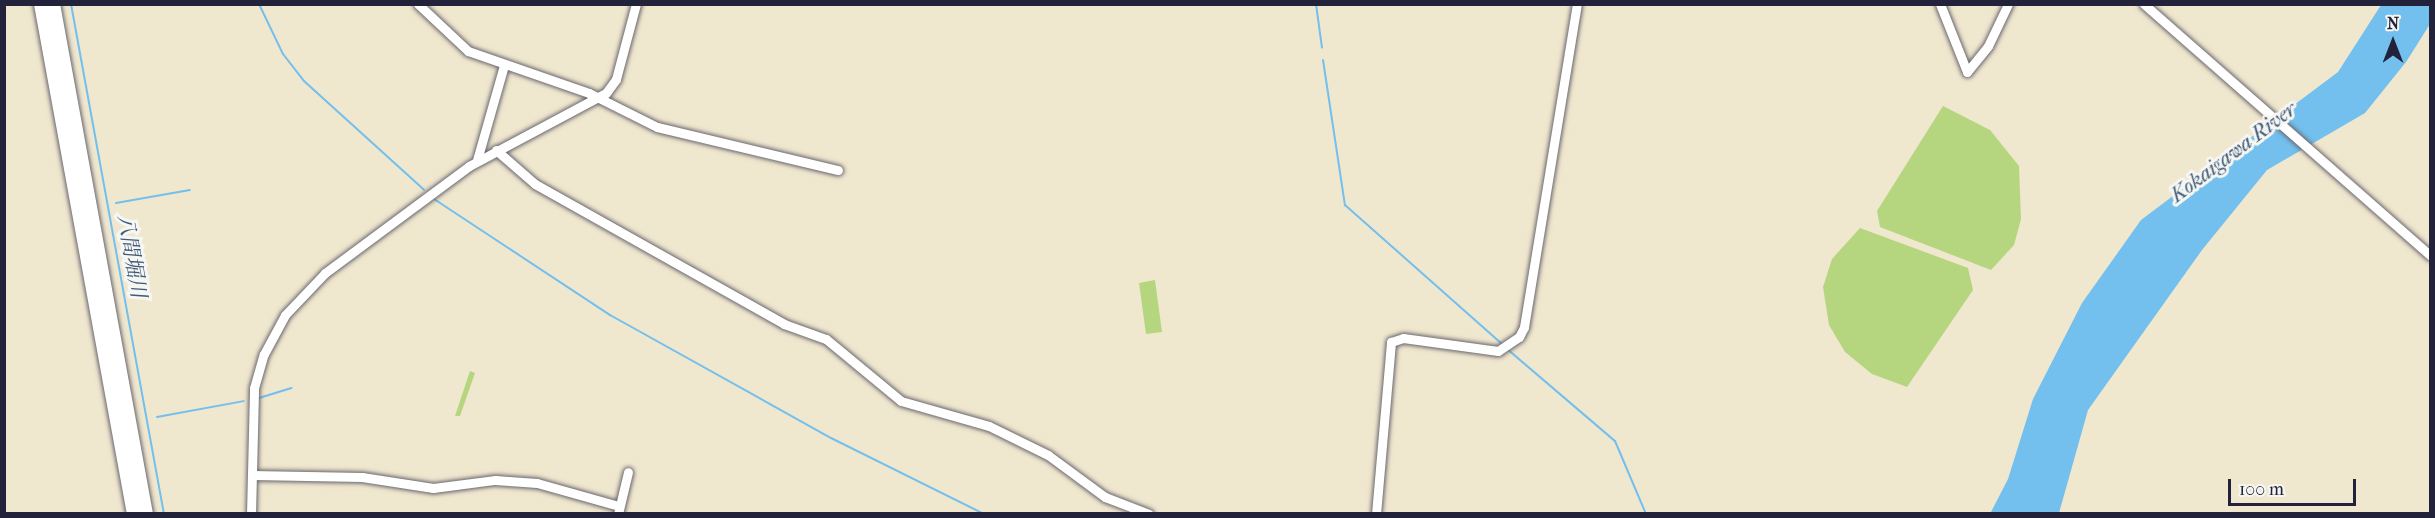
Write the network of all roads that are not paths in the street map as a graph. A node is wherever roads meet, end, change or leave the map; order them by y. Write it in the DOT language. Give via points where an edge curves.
graph roads {
  1 [pos="40,4"];
  2 [pos="53,4"];
  3 [pos="418,4"];
  4 [pos="636,4"];
  5 [pos="1577,4"];
  6 [pos="1940,4"];
  7 [pos="2008,4"];
  8 [pos="2144,4"];
  9 [pos="504,65"];
  10 [pos="600,99"];
  11 [pos="496,150"];
  12 [pos="477,160"];
  13 [pos="838,170"];
  14 [pos="2430,255"];
  15 [pos="628,472"];
  16 [pos="252,475"];
  17 [pos="618,510"];
  18 [pos="134,513"];
  19 [pos="146,513"];
  20 [pos="251,513"];
  21 [pos="1149,513"];
  22 [pos="1376,513"];
  1 -- 18 [label="highway"];
  2 -- 19 [label="highway"];
  3 -- 9 [label="street" via="464,48"];
  4 -- 10 [label="street" via="616,80"];
  5 -- 22 [label="street" via="1524,327 1511,344 1498,351 1403,338 1391,342"];
  6 -- 7 [label="street" via="1967,72 1984,53"];
  8 -- 14 [label="street"];
  9 -- 10 [label="street"];
  9 -- 12 [label="street"];
  10 -- 11 [label="street"];
  10 -- 13 [label="street" via="657,127"];
  11 -- 12 [label="street"];
  11 -- 21 [label="street" via="535,184 784,324 826,339 901,401 989,426 1048,455 1105,497"];
  12 -- 16 [label="street" via="325,273 285,315 264,354 254,388"];
  15 -- 17 [label="street"];
  16 -- 17 [label="street" via="362,477 434,488 495,480 537,483"];
  16 -- 20 [label="street"];
}
